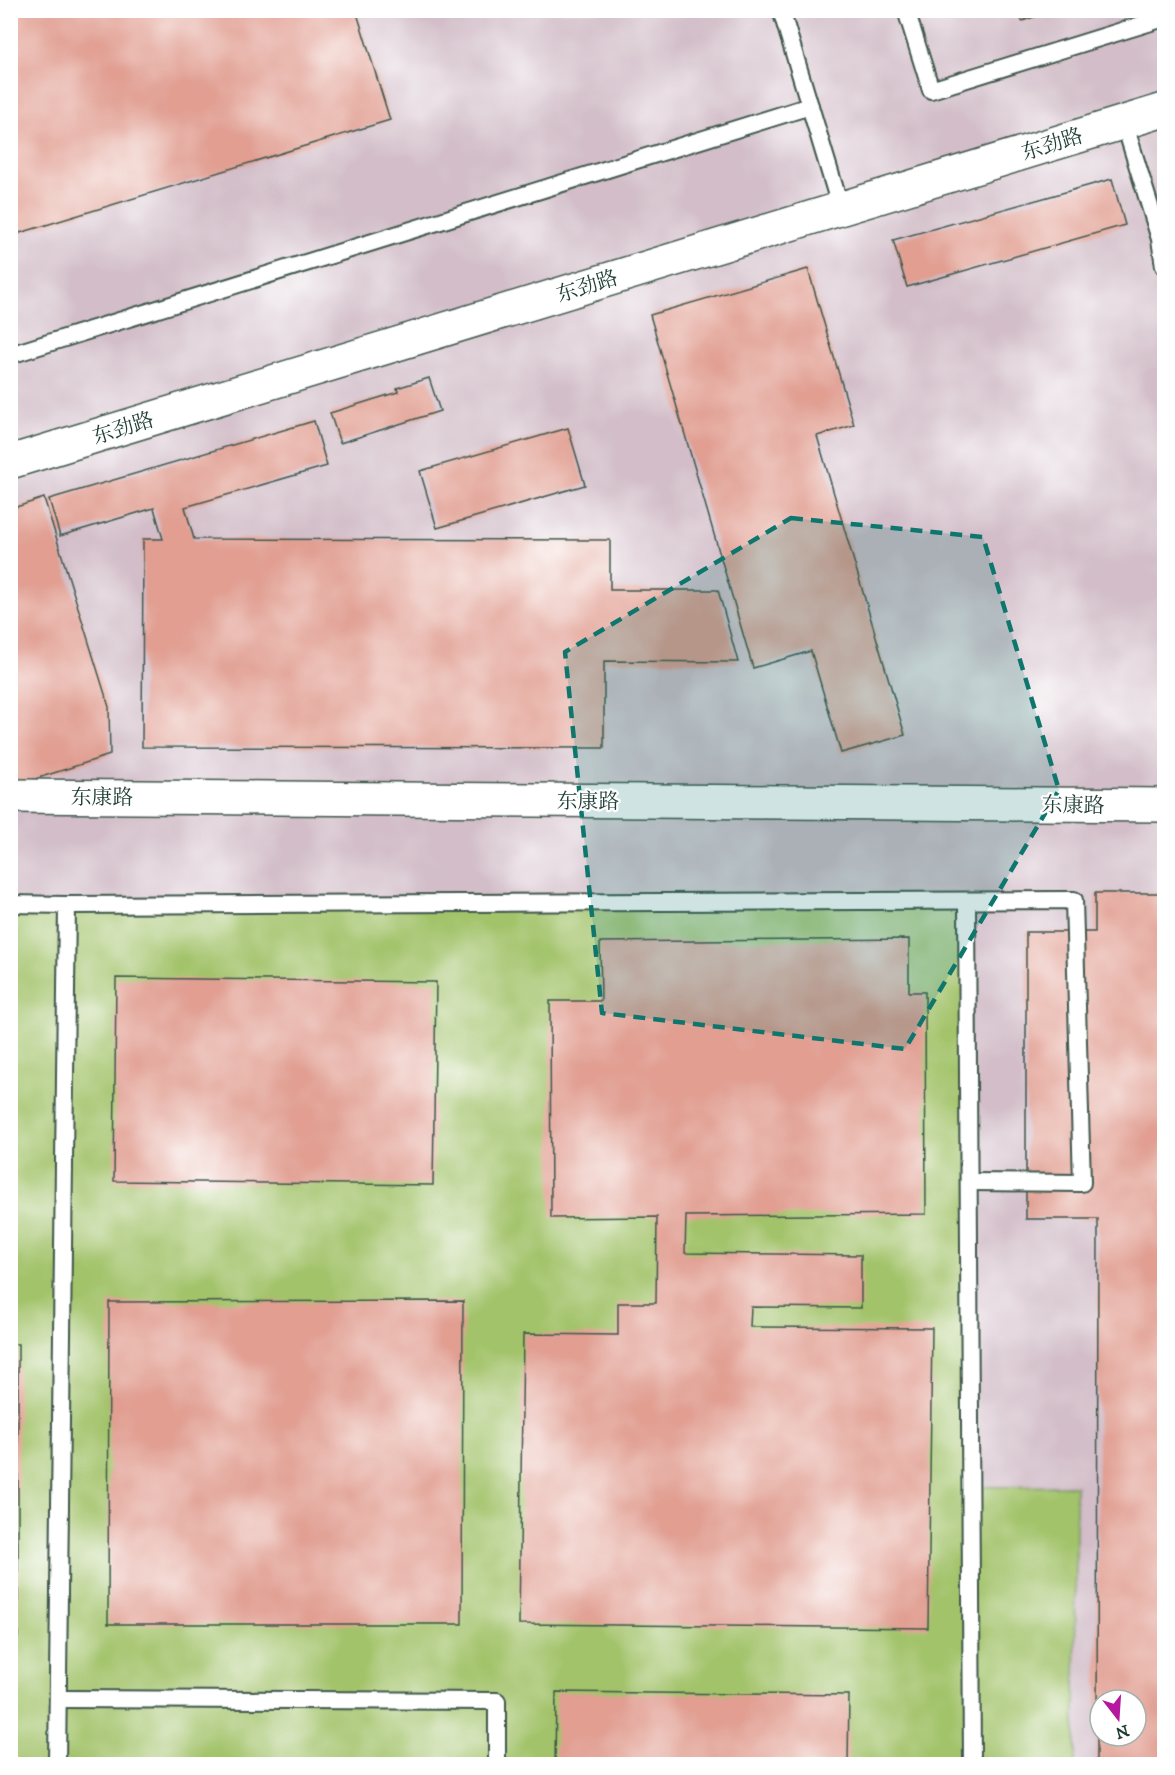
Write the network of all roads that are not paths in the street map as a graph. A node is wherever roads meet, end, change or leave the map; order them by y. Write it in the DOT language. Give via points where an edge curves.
graph roads {
  1 [pos="781,10"];
  2 [pos="906,10"];
  3 [pos="1164,18"];
  4 [pos="810,106"];
  5 [pos="1164,110"];
  6 [pos="1124,122"];
  7 [pos="841,209"];
  8 [pos="1164,266"];
  9 [pos="10,354"];
  10 [pos="10,462"];
  11 [pos="10,796"];
  12 [pos="1164,805"];
  13 [pos="967,902"];
  14 [pos="10,904"];
  15 [pos="67,905"];
  16 [pos="969,1182"];
  17 [pos="58,1698"];
  18 [pos="57,1764"];
  19 [pos="497,1764"];
  20 [pos="972,1764"];
  1 -- 4 [label="lane"];
  2 -- 3 [label="lane" via="931,90"];
  4 -- 7 [label="lane"];
  4 -- 9 [label="lane"];
  5 -- 6 [label="street, 东劲路"];
  6 -- 7 [label="street, 东劲路"];
  6 -- 8 [label="lane" via="1160,239"];
  7 -- 10 [label="street, 东劲路"];
  11 -- 12 [label="street, 东康路"];
  13 -- 15 [label="lane"];
  13 -- 16 [label="lane"];
  13 -- 16 [label="lane" via="1074,900 1082,1183"];
  14 -- 15 [label="lane"];
  15 -- 17 [label="lane"];
  16 -- 20 [label="lane"];
  17 -- 18 [label="lane"];
  17 -- 19 [label="lane" via="497,1701"];
}
